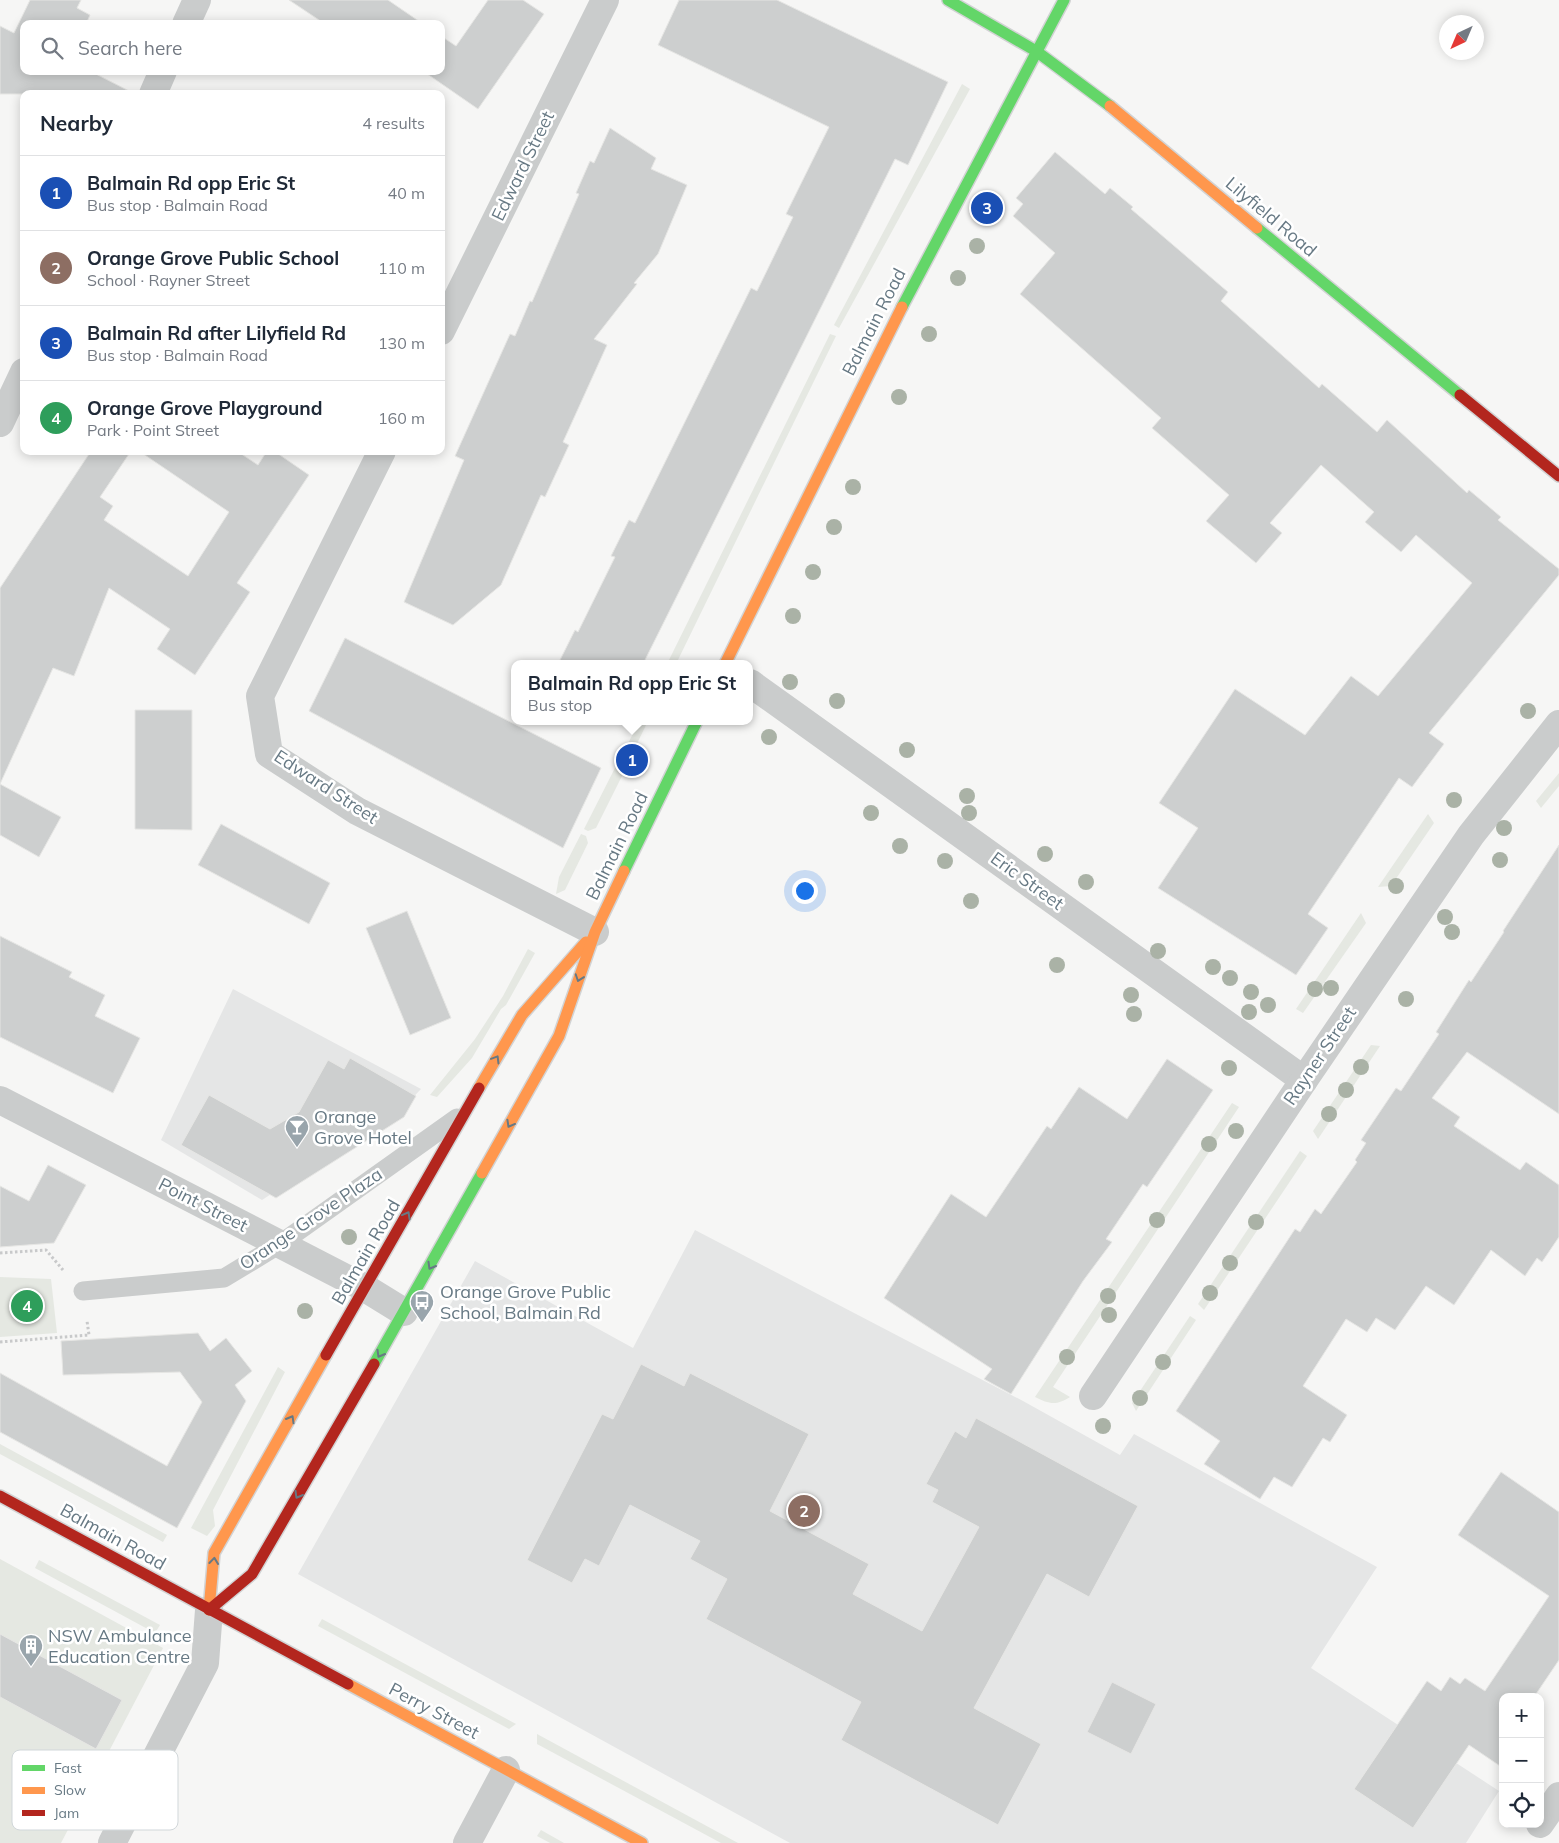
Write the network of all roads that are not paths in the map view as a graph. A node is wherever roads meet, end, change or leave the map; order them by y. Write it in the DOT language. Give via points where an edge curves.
graph roads {
  1 [pos="197,0"];
  2 [pos="606,0"];
  3 [pos="948,0"];
  4 [pos="1064,0"];
  5 [pos="188,20"];
  6 [pos="1036,51"];
  7 [pos="162,75"];
  8 [pos="155,90"];
  9 [pos="445,323"];
  10 [pos="20,380"];
  11 [pos="0,423"];
  12 [pos="380,455"];
  13 [pos="1559,476"];
  14 [pos="727,660"];
  15 [pos="753,685"];
  16 [pos="1559,724"];
  17 [pos="695,725"];
  18 [pos="595,932"];
  19 [pos="1304,1080"];
  20 [pos="0,1100"];
  21 [pos="464,1113"];
  22 [pos="280,1244"];
  23 [pos="365,1288"];
  24 [pos="83,1291"];
  25 [pos="404,1312"];
  26 [pos="1093,1396"];
  27 [pos="0,1496"];
  28 [pos="210,1610"];
  29 [pos="160,1750"];
  30 [pos="506,1770"];
  31 [pos="1559,1796"];
  32 [pos="1544,1818"];
  33 [pos="1537,1828"];
  34 [pos="119,1830"];
  35 [pos="112,1843"];
  36 [pos="467,1843"];
  37 [pos="642,1843"];
  38 [pos="1527,1843"];
  1 -- 5 [label="street"];
  2 -- 9 [label="street, Edward Street"];
  3 -- 6 [label="main road, Lilyfield Road"];
  4 -- 6 [label="main road, Balmain Road"];
  6 -- 13 [label="main road, Lilyfield Road" via="1140,129"];
  6 -- 14 [label="main road, Balmain Road" via="841,426"];
  7 -- 8 [label="street"];
  10 -- 11 [label="street"];
  12 -- 18 [label="street, Edward Street" via="260,696 269,754 357,811"];
  15 -- 19 [label="street, Eric Street"];
  16 -- 19 [label="street, Rayner Street" via="1475,829"];
  17 -- 18 [label="main road, Balmain Road"];
  21 -- 18 [label="main road, Balmain Road, one-way" via="522,1016"];
  18 -- 25 [label="main road, Balmain Road, one-way" via="559,1036"];
  19 -- 26 [label="street, Rayner Street"];
  20 -- 22 [label="street, Point Street"];
  21 -- 22 [label="lane, Orange Grove Plaza"];
  23 -- 21 [label="main road, Balmain Road, one-way"];
  22 -- 23 [label="street, Point Street"];
  22 -- 24 [label="lane, Orange Grove Plaza" via="224,1278"];
  23 -- 25 [label="street, Point Street"];
  28 -- 23 [label="main road, Balmain Road, one-way" via="214,1553"];
  25 -- 28 [label="main road, Balmain Road, one-way" via="252,1574"];
  27 -- 28 [label="main road, Balmain Road"];
  28 -- 29 [label="street" via="205,1664"];
  28 -- 30 [label="main road, Perry Street"];
  30 -- 36 [label="street"];
  30 -- 37 [label="main road, Perry Street"];
  31 -- 32 [label="street"];
  33 -- 38 [label="street"];
  34 -- 35 [label="street"];
}
